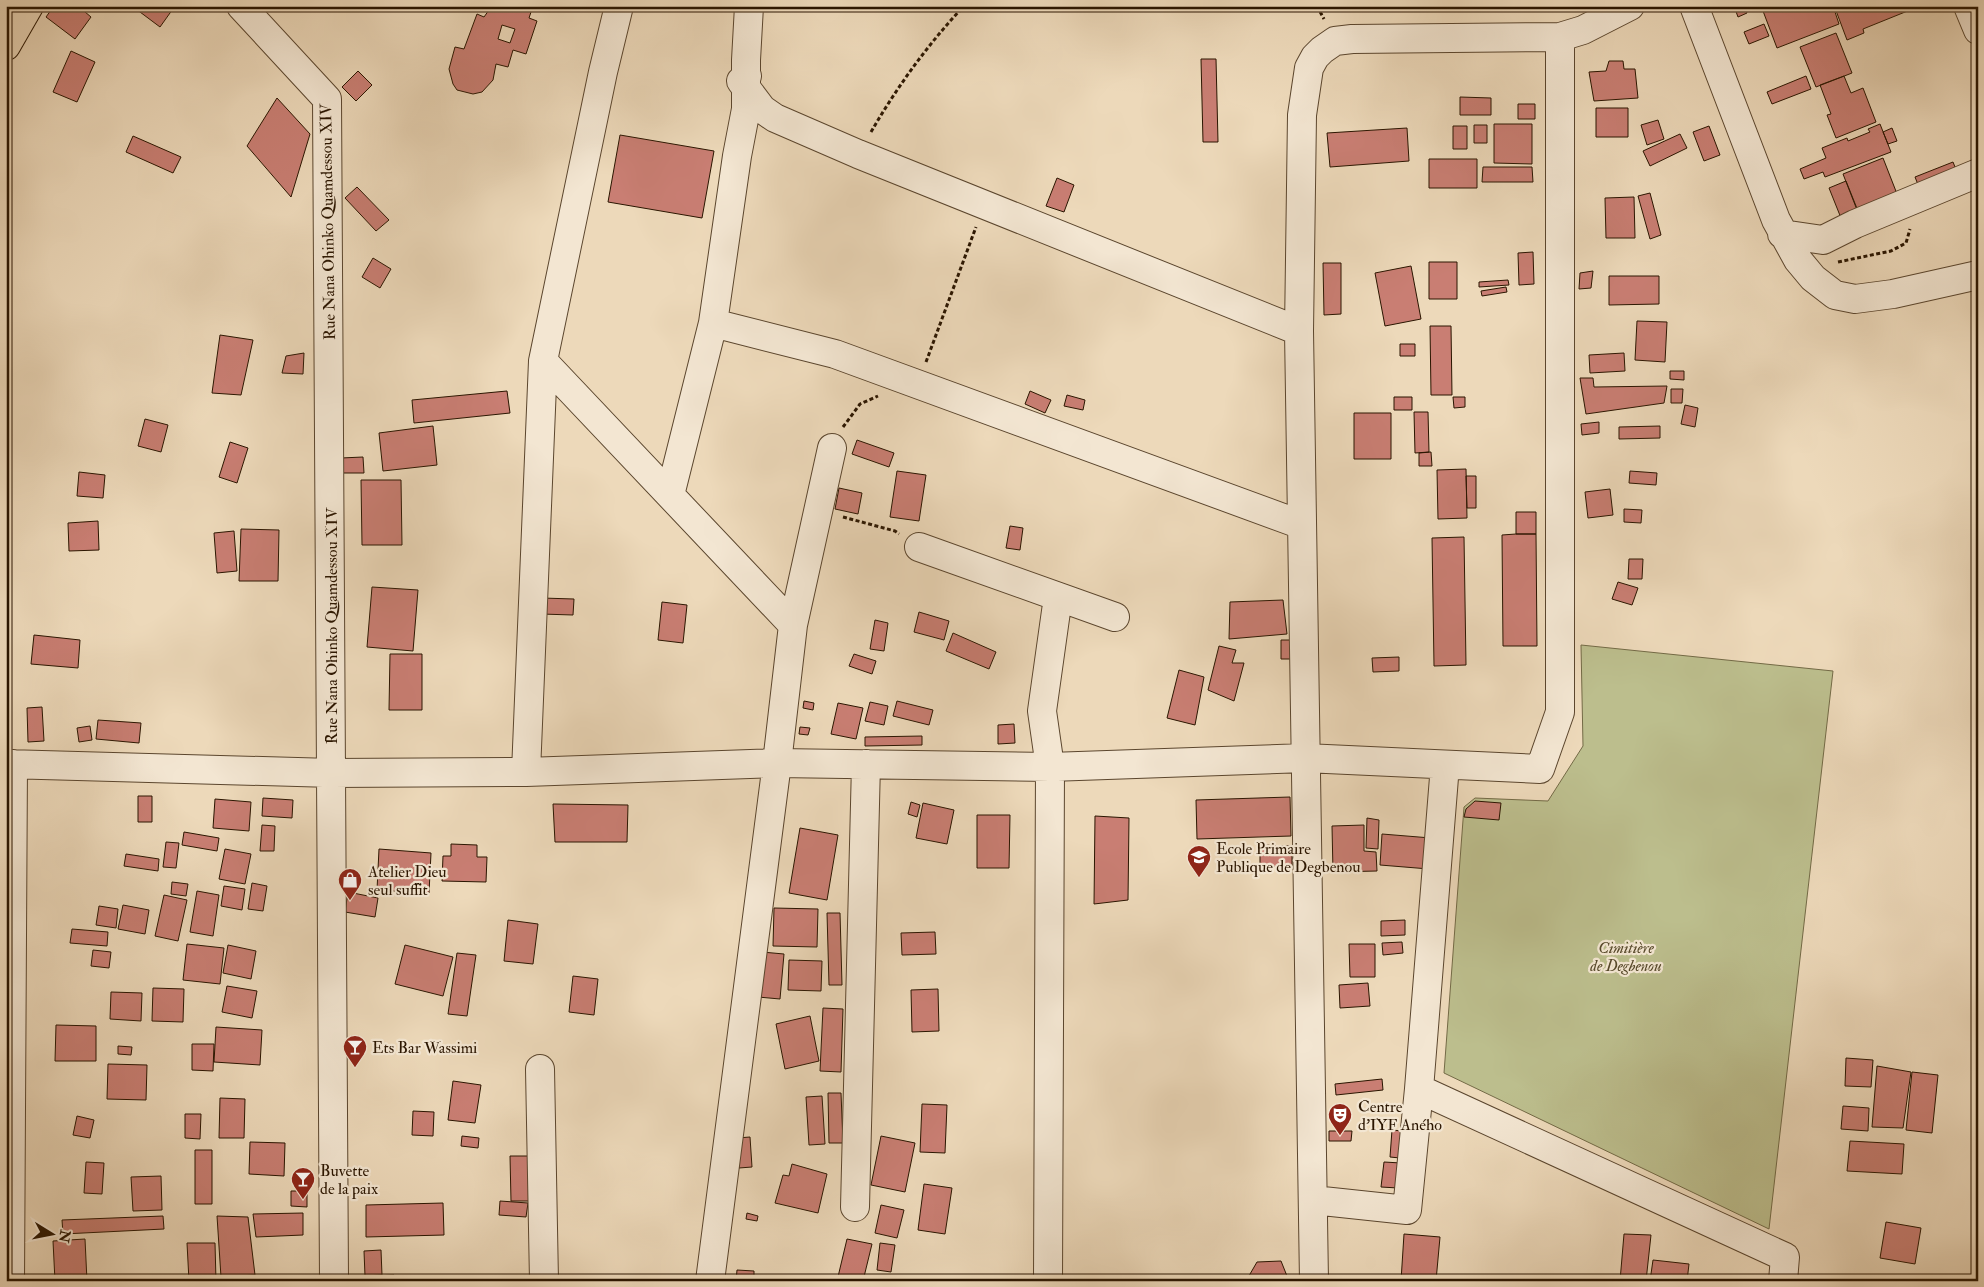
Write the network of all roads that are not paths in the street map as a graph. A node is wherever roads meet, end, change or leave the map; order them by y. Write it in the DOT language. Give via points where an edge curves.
graph roads {
  1 [pos="29,6"];
  2 [pos="240,6"];
  3 [pos="619,6"];
  4 [pos="749,6"];
  5 [pos="1630,6"];
  6 [pos="1694,6"];
  7 [pos="1968,6"];
  8 [pos="1978,30"];
  9 [pos="1560,38"];
  10 [pos="6,46"];
  11 [pos="747,76"];
  12 [pos="775,118"];
  13 [pos="737,156"];
  14 [pos="1978,173"];
  15 [pos="1782,234"];
  16 [pos="1978,275"];
  17 [pos="713,323"];
  18 [pos="1299,331"];
  19 [pos="543,361"];
  20 [pos="832,448"];
  21 [pos="670,495"];
  22 [pos="1302,525"];
  23 [pos="918,547"];
  24 [pos="1058,597"];
  25 [pos="1115,617"];
  26 [pos="793,625"];
  27 [pos="1305,758"];
  28 [pos="778,763"];
  29 [pos="10,764"];
  30 [pos="866,764"];
  31 [pos="1445,765"];
  32 [pos="1050,767"];
  33 [pos="526,772"];
  34 [pos="332,773"];
  35 [pos="540,1069"];
  36 [pos="1419,1089"];
  37 [pos="9,1111"];
  38 [pos="1313,1200"];
  39 [pos="855,1207"];
  40 [pos="10,1281"];
  41 [pos="334,1281"];
  42 [pos="544,1281"];
  43 [pos="710,1281"];
  44 [pos="1048,1281"];
  45 [pos="1314,1281"];
  46 [pos="1783,1281"];
  1 -- 10 [label="highway"];
  2 -- 34 [label="street, Rue Nana Ohinko Quamdessou XIV" via="327,99"];
  3 -- 19 [label="street"];
  4 -- 11 [label="street"];
  5 -- 9 [label="street"];
  6 -- 15 [label="street"];
  7 -- 8 [label="street"];
  9 -- 18 [label="street" via="1352,39 1335,41 1315,57 1309,68 1302,115"];
  9 -- 31 [label="street" via="1560,712 1540,769"];
  11 -- 12 [label="street" via="741,81 748,92 762,109"];
  11 -- 13 [label="street" via="746,110"];
  12 -- 13 [label="street" via="756,126 740,139"];
  12 -- 18 [label="street"];
  13 -- 17 [label="street"];
  14 -- 15 [label="street" via="1819,241"];
  15 -- 16 [label="street" via="1813,278 1835,294 1849,298 1894,294"];
  17 -- 21 [label="street"];
  17 -- 22 [label="street" via="835,354"];
  18 -- 22 [label="street"];
  19 -- 21 [label="street"];
  19 -- 33 [label="street"];
  20 -- 26 [label="street"];
  21 -- 26 [label="street"];
  22 -- 27 [label="street"];
  23 -- 24 [label="street"];
  24 -- 25 [label="street"];
  24 -- 32 [label="street" via="1042,711"];
  26 -- 28 [label="street"];
  27 -- 31 [label="street"];
  27 -- 32 [label="street"];
  27 -- 38 [label="street"];
  28 -- 30 [label="street"];
  28 -- 33 [label="street"];
  28 -- 43 [label="street"];
  29 -- 34 [label="street"];
  29 -- 37 [label="street"];
  30 -- 32 [label="street"];
  30 -- 39 [label="street"];
  31 -- 36 [label="street"];
  32 -- 44 [label="street"];
  33 -- 34 [label="street"];
  34 -- 41 [label="street, Rue Nana Ohinko Quamdessou XIV"];
  35 -- 42 [label="street"];
  36 -- 38 [label="street" via="1407,1210"];
  36 -- 46 [label="street" via="1785,1257"];
  37 -- 40 [label="street"];
  38 -- 45 [label="street"];
}
